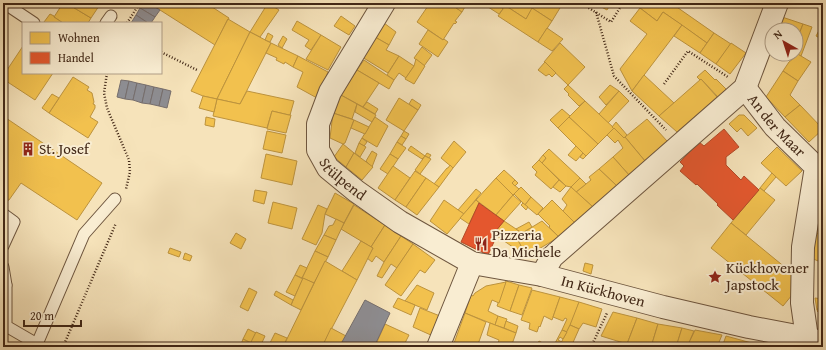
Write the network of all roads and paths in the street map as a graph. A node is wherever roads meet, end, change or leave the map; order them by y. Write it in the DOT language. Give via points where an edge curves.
graph roads {
  1 [pos="4,3"];
  2 [pos="140,3"];
  3 [pos="384,3"];
  4 [pos="581,3"];
  5 [pos="624,3"];
  6 [pos="777,3"];
  7 [pos="808,3"];
  8 [pos="823,10"];
  9 [pos="596,12"];
  10 [pos="32,22"];
  11 [pos="128,22"];
  12 [pos="162,52"];
  13 [pos="198,70"];
  14 [pos="664,84"];
  15 [pos="745,88"];
  16 [pos="680,144"];
  17 [pos="114,199"];
  18 [pos="3,214"];
  19 [pos="3,246"];
  20 [pos="472,263"];
  21 [pos="3,267"];
  22 [pos="542,275"];
  23 [pos="4,284"];
  24 [pos="616,295"];
  25 [pos="815,341"];
  26 [pos="37,346"];
  27 [pos="438,347"];
  28 [pos="591,347"];
  1 -- 10 [label="lane"];
  2 -- 11 [label="path"];
  3 -- 20 [label="street, Stülpend" via="330,92 318,124 318,150 328,168 356,191 400,222"];
  4 -- 9 [label="path"];
  5 -- 9 [label="path" via="611,22"];
  6 -- 15 [label="street"];
  7 -- 8 [label="path"];
  9 -- 16 [label="path" via="614,76"];
  12 -- 13 [label="path"];
  14 -- 15 [label="path" via="688,51"];
  15 -- 16 [label="street, An der Maar"];
  15 -- 25 [label="street, An der Maar" via="775,127 816,167 802,247 802,303"];
  16 -- 22 [label="street, An der Maar" via="552,257"];
  17 -- 26 [label="lane" via="84,234"];
  18 -- 19 [label="lane" via="14,222"];
  20 -- 22 [label="street, In Kückhoven"];
  20 -- 27 [label="street"];
  21 -- 23 [label="lane"];
  22 -- 24 [label="street, In Kückhoven"];
  23 -- 26 [label="lane" via="6,326"];
  24 -- 25 [label="street, In Kückhoven"];
  24 -- 28 [label="path"];
}
